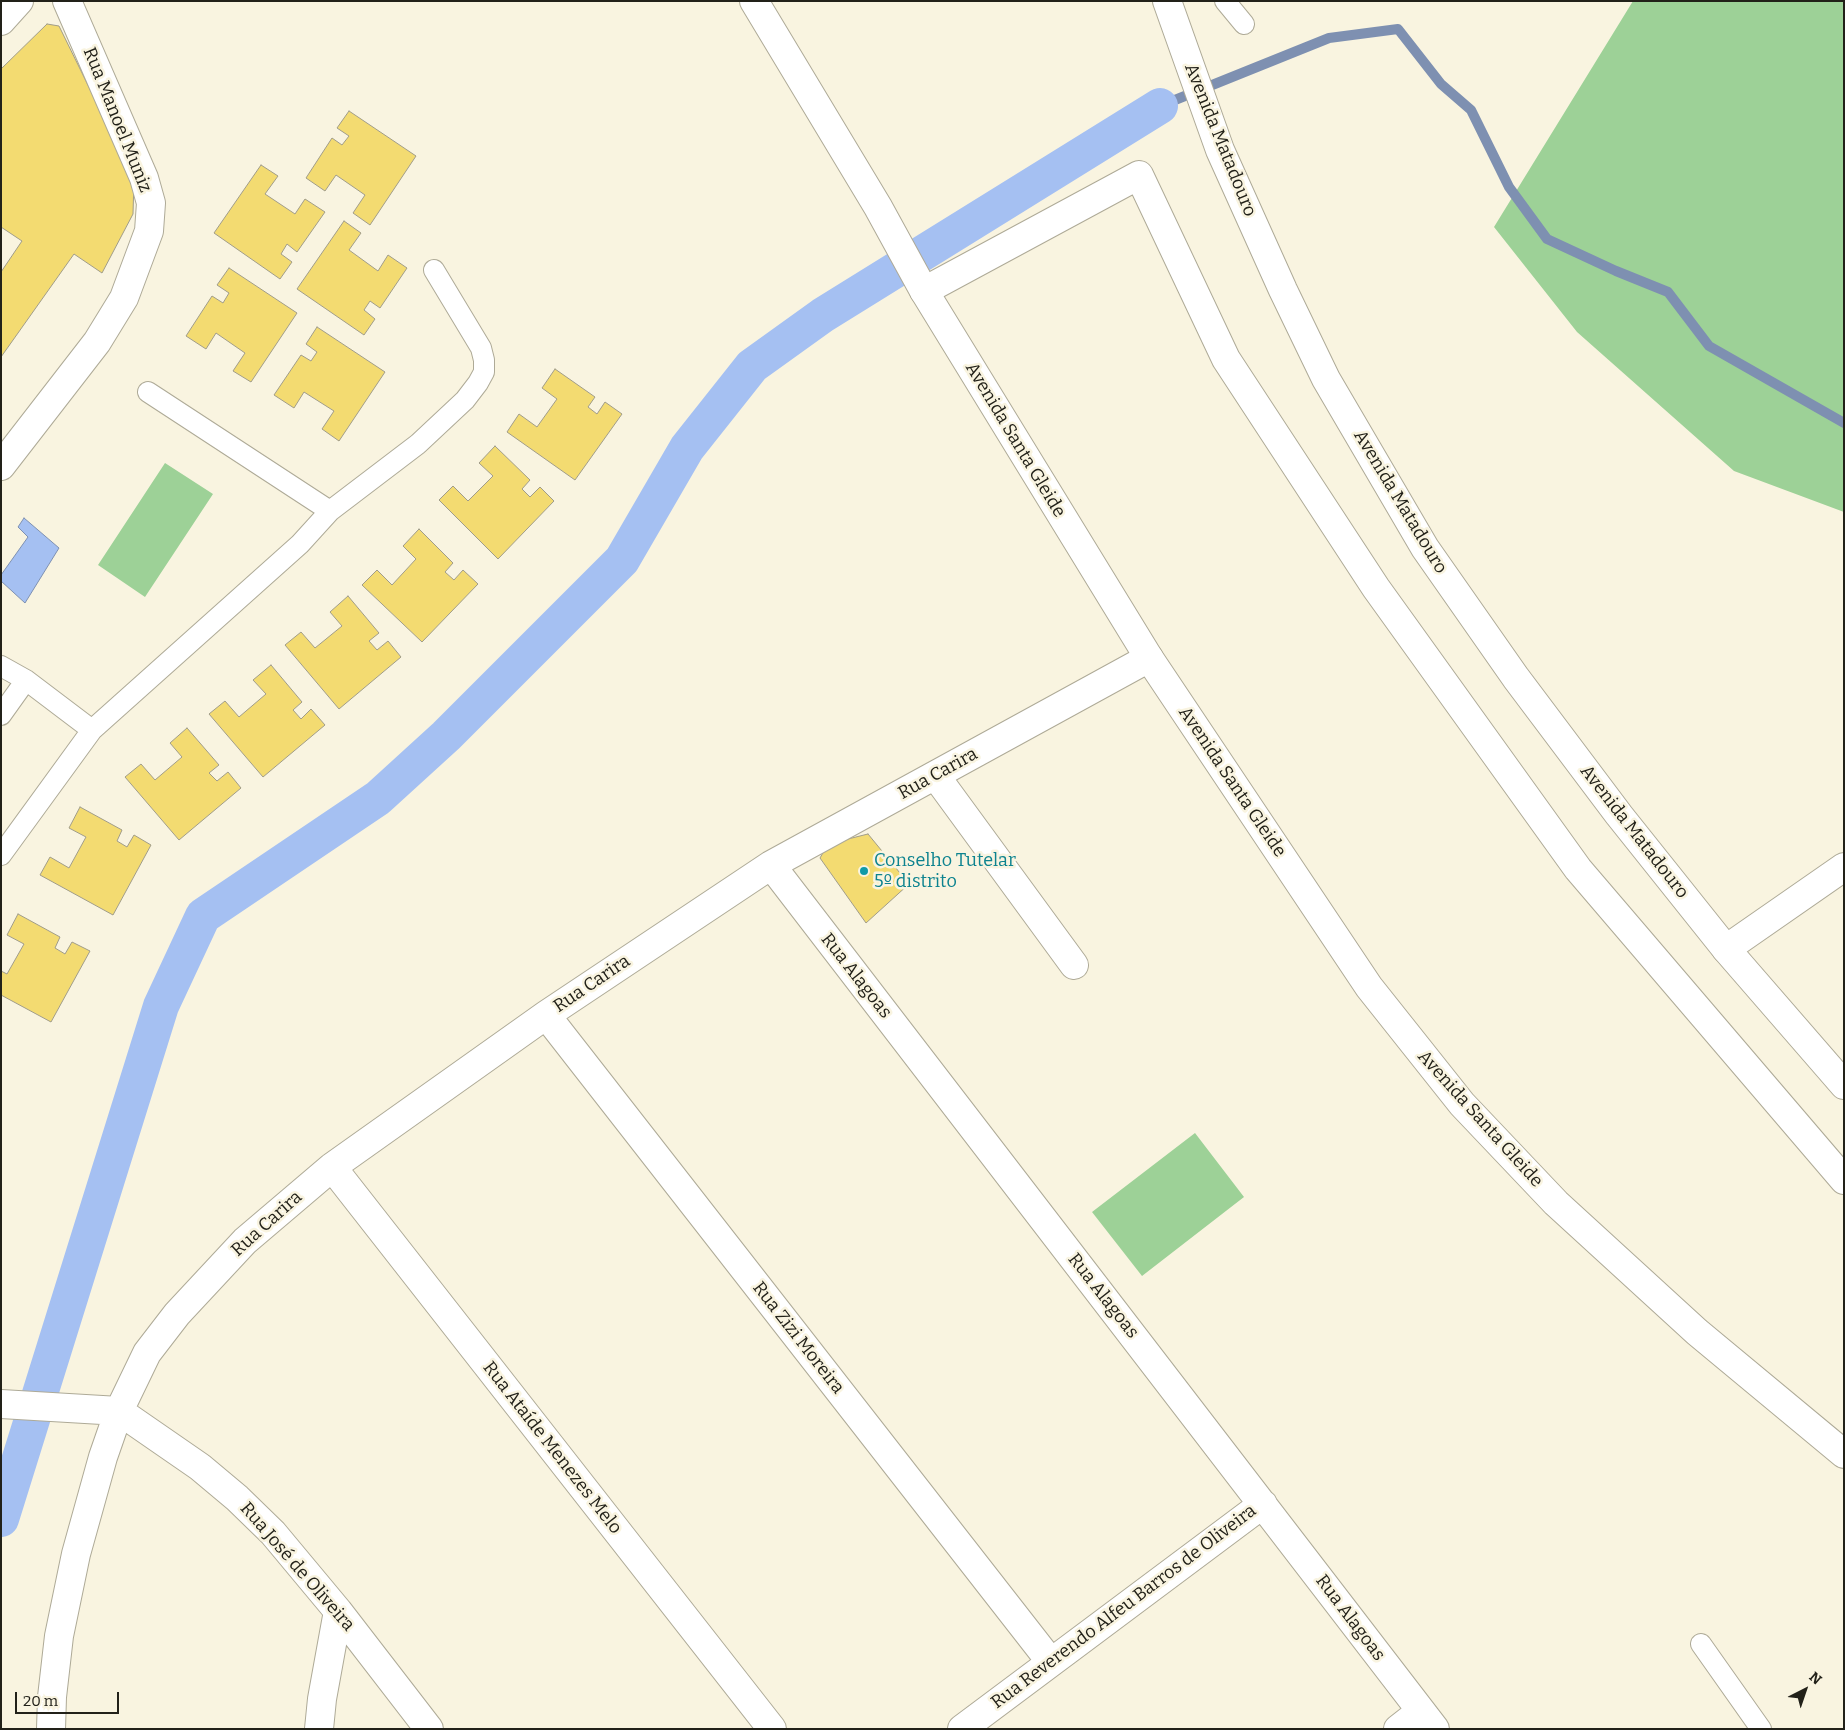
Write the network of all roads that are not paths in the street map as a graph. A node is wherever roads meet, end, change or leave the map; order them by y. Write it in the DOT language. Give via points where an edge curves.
graph roads {
  1 [pos="19,1"];
  2 [pos="67,1"];
  3 [pos="754,1"];
  4 [pos="1167,1"];
  5 [pos="1225,1"];
  6 [pos="1,20"];
  7 [pos="1244,24"];
  8 [pos="434,270"];
  9 [pos="923,288"];
  10 [pos="148,392"];
  11 [pos="1,466"];
  12 [pos="330,511"];
  13 [pos="1149,658"];
  14 [pos="1,666"];
  15 [pos="26,680"];
  16 [pos="1,715"];
  17 [pos="92,730"];
  18 [pos="935,775"];
  19 [pos="1,855"];
  20 [pos="771,865"];
  21 [pos="1844,867"];
  22 [pos="1726,949"];
  23 [pos="1074,965"];
  24 [pos="546,1015"];
  25 [pos="1844,1085"];
  26 [pos="332,1167"];
  27 [pos="1844,1180"];
  28 [pos="6,1404"];
  29 [pos="119,1410"];
  30 [pos="1844,1454"];
  31 [pos="1263,1504"];
  32 [pos="338,1611"];
  33 [pos="1701,1644"];
  34 [pos="1050,1661"];
  35 [pos="1428,1720"];
  36 [pos="50,1729"];
  37 [pos="319,1729"];
  38 [pos="429,1729"];
  39 [pos="772,1729"];
  40 [pos="962,1729"];
  41 [pos="1398,1729"];
  42 [pos="1761,1729"];
  1 -- 6 [label="street"];
  2 -- 11 [label="street, Rua Manoel Muniz" via="144,178 151,203 149,231 124,298 97,342"];
  3 -- 9 [label="street, Avenida Santa Gleide"];
  4 -- 22 [label="street, Avenida Matadouro" via="1220,150 1283,290 1326,379 1425,548 1541,713"];
  5 -- 7 [label="lane"];
  8 -- 12 [label="lane" via="481,348 484,372 464,400 418,444"];
  9 -- 13 [label="street, Avenida Santa Gleide"];
  9 -- 27 [label="street" via="1139,174 1226,359 1376,588 1578,869"];
  10 -- 12 [label="lane"];
  12 -- 17 [label="lane" via="300,544"];
  13 -- 18 [label="street, Rua Carira"];
  13 -- 30 [label="street, Avenida Santa Gleide" via="1369,987 1462,1104 1556,1204 1697,1332"];
  14 -- 15 [label="lane"];
  15 -- 16 [label="lane"];
  15 -- 17 [label="lane"];
  17 -- 19 [label="lane"];
  18 -- 20 [label="street, Rua Carira"];
  18 -- 23 [label="street"];
  20 -- 24 [label="street, Rua Carira"];
  20 -- 31 [label="street, Rua Alagoas"];
  21 -- 22 [label="street"];
  22 -- 25 [label="street, Avenida Matadouro"];
  24 -- 26 [label="street, Rua Carira"];
  24 -- 34 [label="street, Rua Zizi Moreira"];
  26 -- 29 [label="street, Rua Carira" via="246,1241 177,1314 147,1353"];
  26 -- 39 [label="street, Rua Ataíde Menezes Melo"];
  28 -- 29 [label="street"];
  29 -- 32 [label="street, Rua José de Oliveira" via="200,1467 237,1498 273,1533"];
  29 -- 36 [label="street, Rua Carira" via="76,1554 59,1636"];
  31 -- 34 [label="street, Rua Reverendo Alfeu Barros de Oliveira"];
  31 -- 35 [label="street, Rua Alagoas"];
  32 -- 37 [label="street"];
  32 -- 38 [label="street, Rua José de Oliveira"];
  33 -- 42 [label="lane"];
  34 -- 40 [label="street, Rua Reverendo Alfeu Barros de Oliveira"];
  35 -- 41 [label="street"];
}
